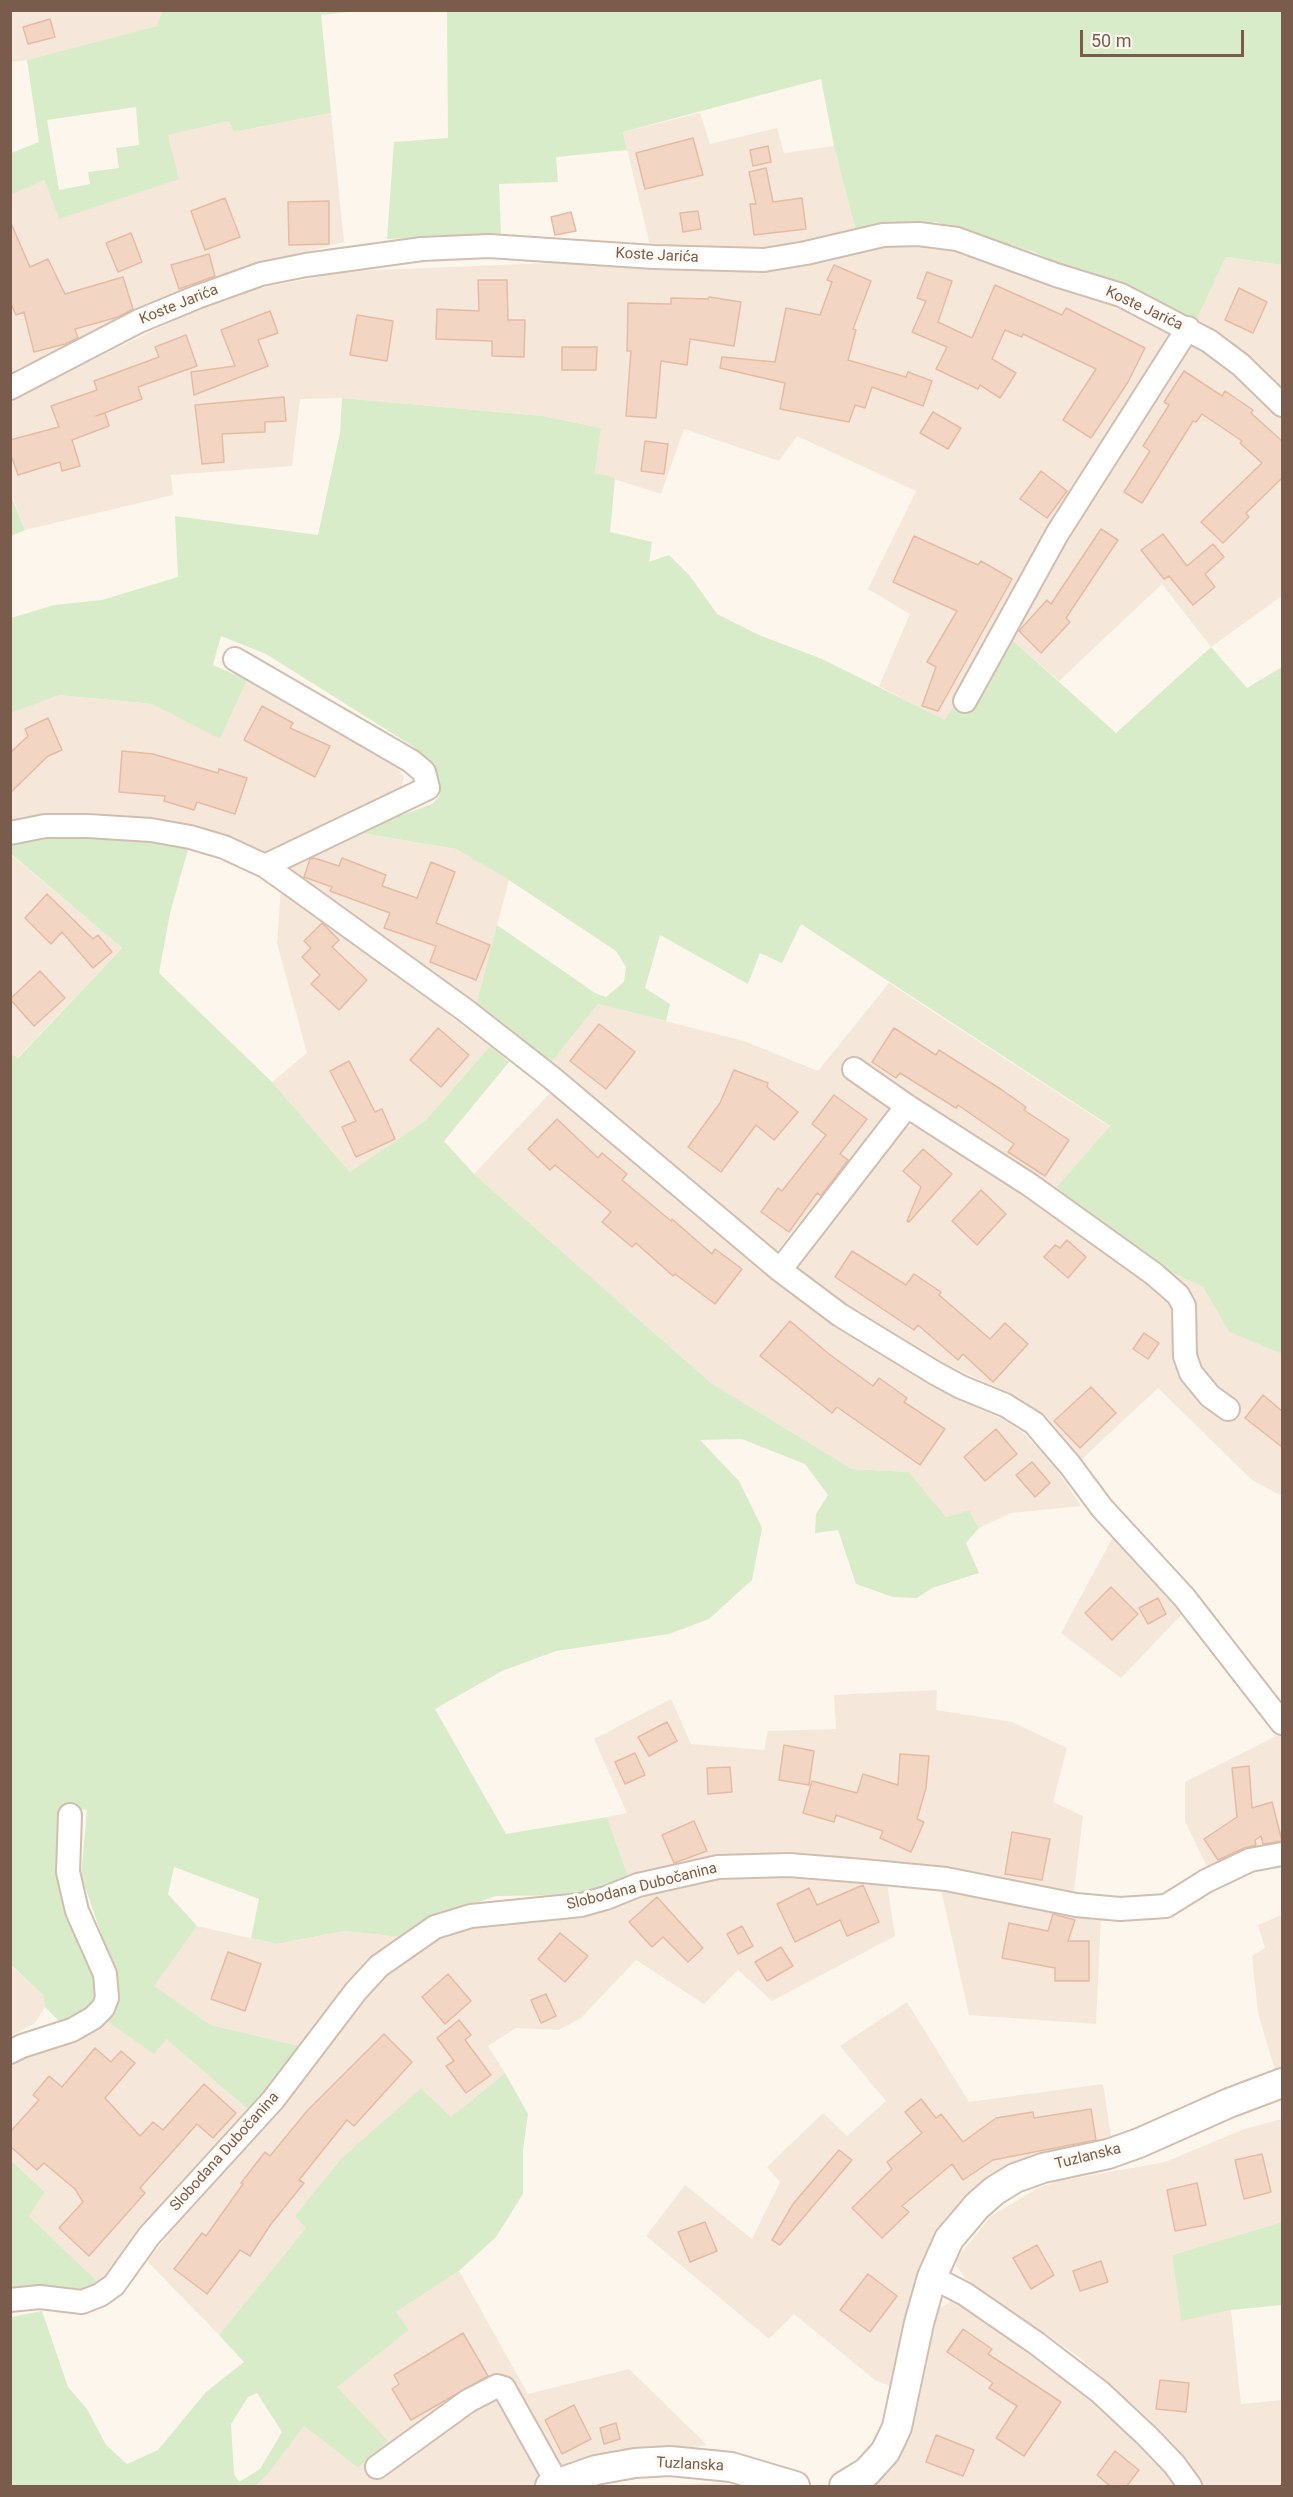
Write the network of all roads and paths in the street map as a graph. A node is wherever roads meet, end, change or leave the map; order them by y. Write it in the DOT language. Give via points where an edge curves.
graph roads {
  1 [pos="1188,328"];
  2 [pos="10,388"];
  3 [pos="1282,405"];
  4 [pos="235,659"];
  5 [pos="965,701"];
  6 [pos="10,833"];
  7 [pos="265,866"];
  8 [pos="855,1069"];
  9 [pos="907,1106"];
  10 [pos="780,1270"];
  11 [pos="1228,1409"];
  12 [pos="1282,1723"];
  13 [pos="70,1815"];
  14 [pos="1282,1854"];
  15 [pos="10,2052"];
  16 [pos="1282,2084"];
  17 [pos="932,2277"];
  18 [pos="10,2300"];
  19 [pos="377,2467"];
  20 [pos="560,2484"];
  21 [pos="795,2487"];
  22 [pos="844,2487"];
  23 [pos="1190,2487"];
  1 -- 2 [label="street, Koste Jarića" via="1121,295 936,235 883,235 764,260 489,246 422,249 261,273 139,321"];
  1 -- 3 [label="street, Koste Jarića" via="1241,365"];
  1 -- 5 [label="street" via="1057,534"];
  4 -- 7 [label="street" via="411,761 424,772 428,788"];
  6 -- 7 [label="street" via="45,826 151,830 224,847"];
  7 -- 10 [label="street" via="465,1010 552,1078"];
  8 -- 9 [label="street"];
  9 -- 10 [label="street"];
  9 -- 11 [label="street" via="1030,1185 1178,1295 1184,1306 1185,1356 1191,1372 1210,1396"];
  10 -- 12 [label="street" via="840,1315 935,1373 1005,1405 1034,1424 1102,1508 1184,1597"];
  13 -- 15 [label="street" via="68,1872 77,1911 105,1974 107,1998 104,2008 72,2030"];
  14 -- 18 [label="street, Slobodana Dubočanina" via="1250,1860 1166,1906 1120,1909 1077,1905 946,1879 874,1872 789,1865 718,1867 638,1886 581,1905 471,1916 435,1927 379,1966 356,1991 273,2100 149,2236 114,2285 82,2301 40,2297"];
  16 -- 17 [label="street, Tuzlanska" via="1108,2154 1015,2178 994,2191 962,2222 942,2251"];
  17 -- 22 [label="street, Tuzlanska" via="892,2439 867,2472"];
  17 -- 23 [label="street" via="974,2300 1100,2392 1174,2464"];
  19 -- 20 [label="street" via="468,2401 497,2386 504,2388"];
  20 -- 21 [label="street, Tuzlanska" via="616,2467 670,2461 732,2467"];
}
